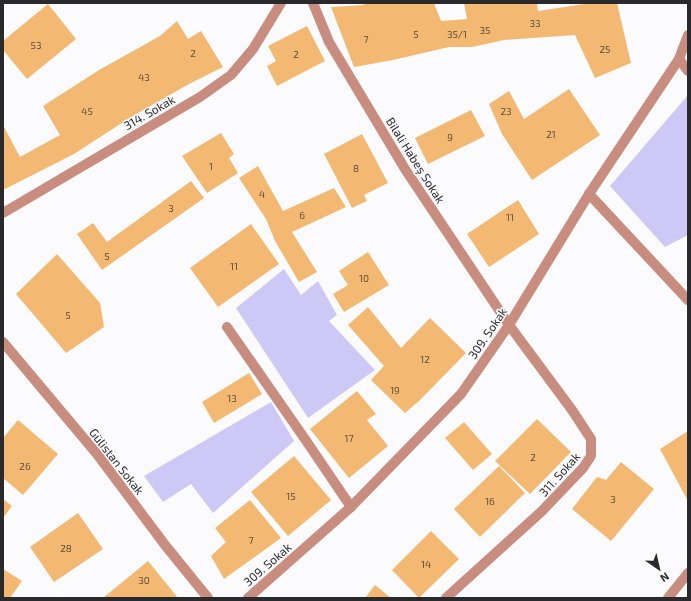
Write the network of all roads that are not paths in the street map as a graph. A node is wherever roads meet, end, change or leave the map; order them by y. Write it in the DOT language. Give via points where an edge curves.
graph roads {
  1 [pos="281,3"];
  2 [pos="313,3"];
  3 [pos="688,35"];
  4 [pos="679,59"];
  5 [pos="688,71"];
  6 [pos="588,194"];
  7 [pos="3,213"];
  8 [pos="688,300"];
  9 [pos="509,324"];
  10 [pos="227,327"];
  11 [pos="3,342"];
  12 [pos="351,507"];
  13 [pos="688,573"];
  14 [pos="208,598"];
  15 [pos="248,598"];
  16 [pos="446,598"];
  17 [pos="668,598"];
  1 -- 7 [label="street, 314. Sokak" via="253,49 231,75 200,97"];
  2 -- 9 [label="street, Bilali Habeş Sokak" via="329,42 405,169"];
  3 -- 4 [label="street, 309. Sokak"];
  4 -- 5 [label="street"];
  4 -- 6 [label="street, 309. Sokak"];
  6 -- 8 [label="street"];
  6 -- 9 [label="street, 309. Sokak"];
  9 -- 12 [label="street, 309. Sokak" via="461,394"];
  9 -- 16 [label="street, 311. Sokak" via="591,439 591,456 584,468 542,511"];
  10 -- 12 [label="street"];
  11 -- 14 [label="street, Gülistan Sokak" via="97,454 164,545"];
  12 -- 15 [label="street, 309. Sokak"];
  13 -- 17 [label="street"];
}
